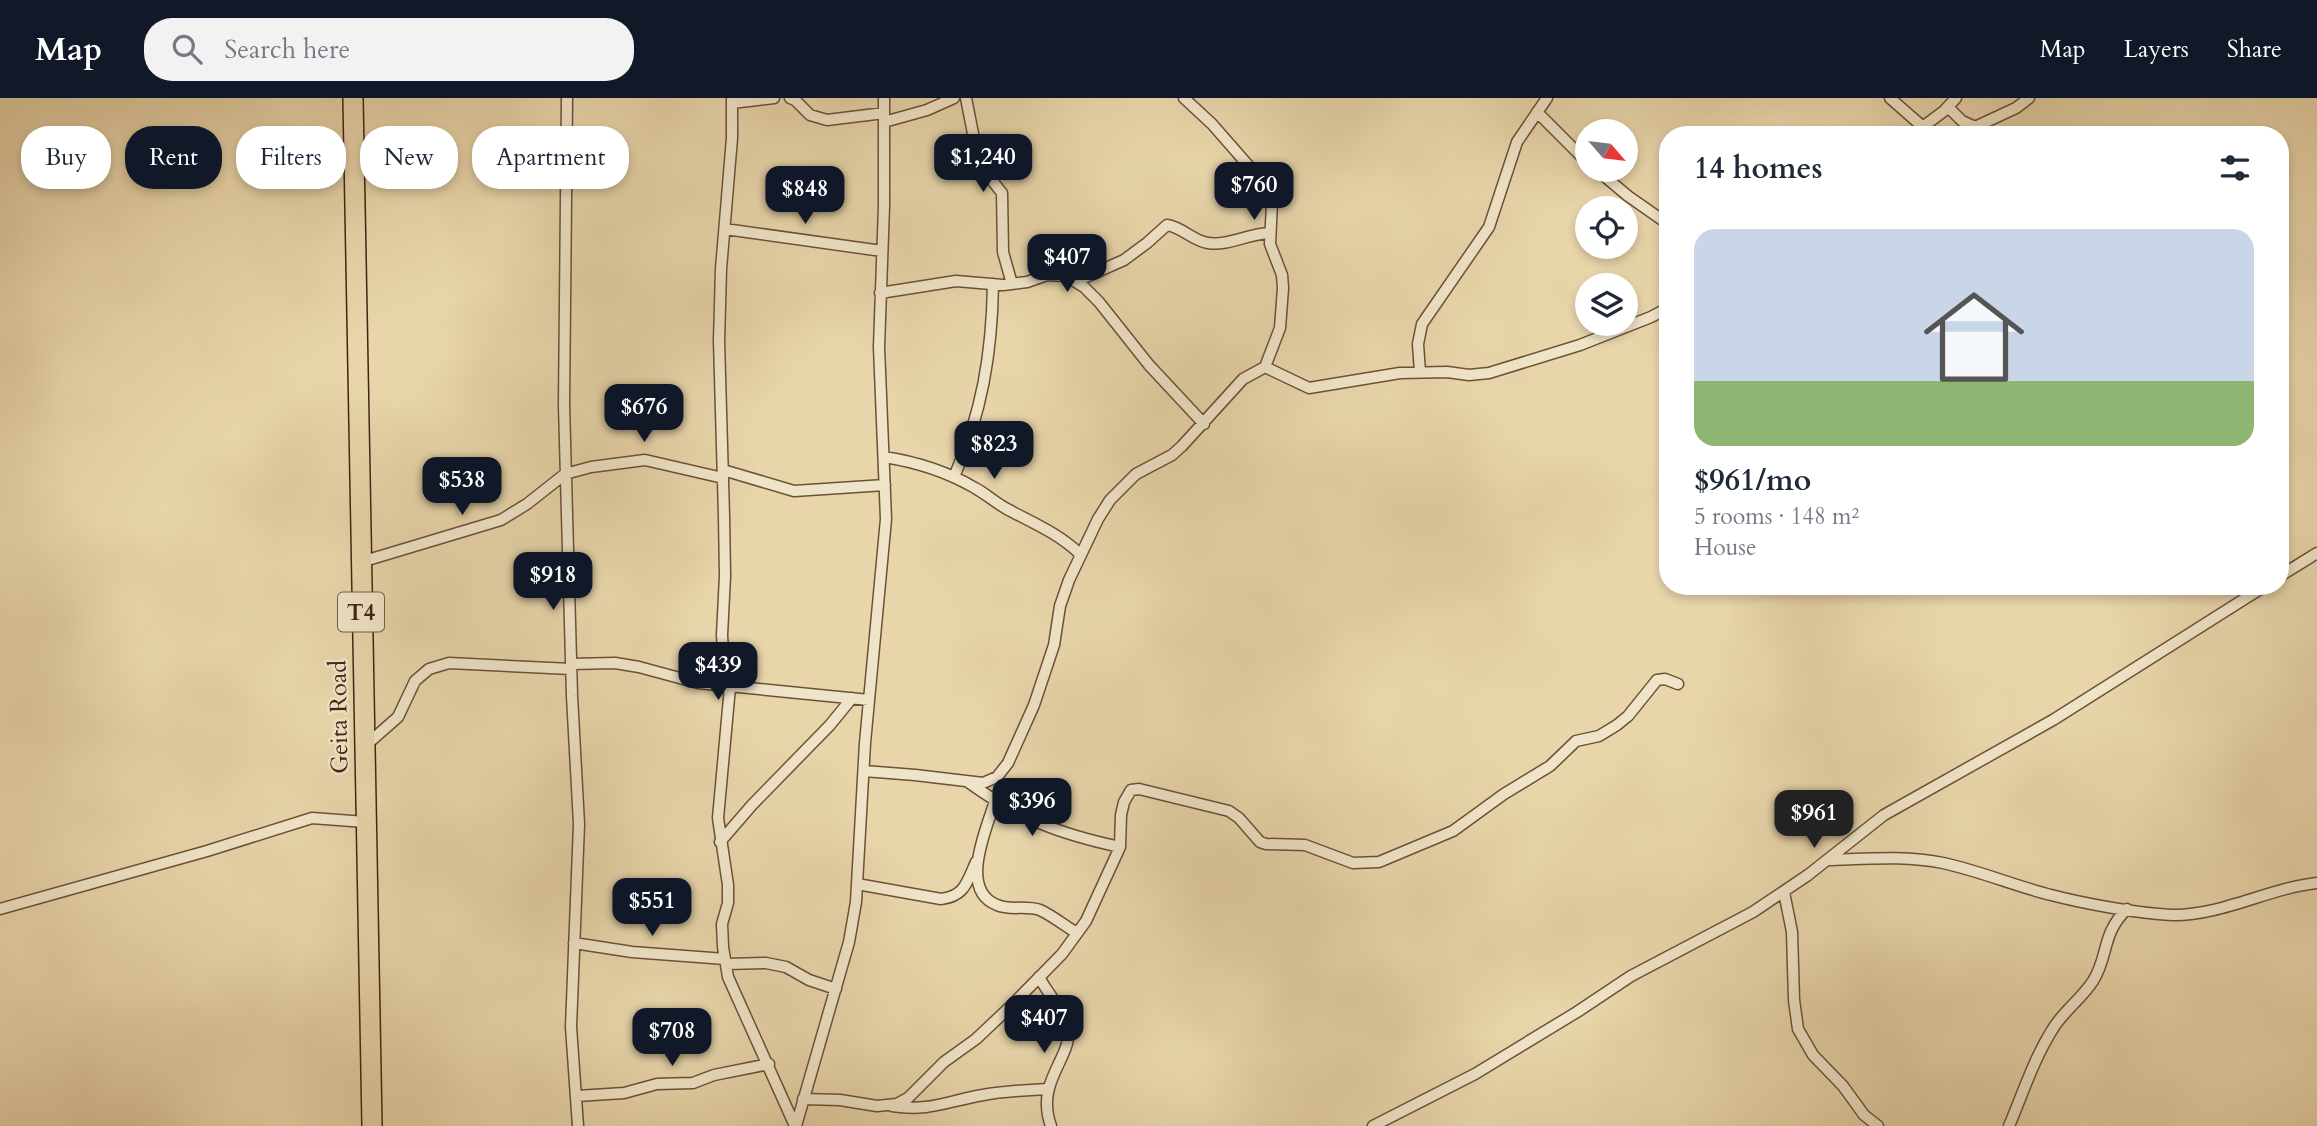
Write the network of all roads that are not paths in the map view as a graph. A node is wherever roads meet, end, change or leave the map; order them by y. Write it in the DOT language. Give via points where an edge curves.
graph roads {
  1 [pos="353,98"];
  2 [pos="567,98"];
  3 [pos="774,98"];
  4 [pos="790,98"];
  5 [pos="884,98"];
  6 [pos="954,98"];
  7 [pos="966,98"];
  8 [pos="1184,98"];
  9 [pos="1547,98"];
  10 [pos="1891,98"];
  11 [pos="2029,98"];
  12 [pos="732,100"];
  13 [pos="1952,102"];
  14 [pos="1536,112"];
  15 [pos="884,117"];
  16 [pos="1922,126"];
  17 [pos="1924,126"];
  18 [pos="1971,126"];
  19 [pos="1979,126"];
  20 [pos="1575,150"];
  21 [pos="1611,182"];
  22 [pos="1659,218"];
  23 [pos="725,229"];
  24 [pos="1269,233"];
  25 [pos="882,251"];
  26 [pos="1077,281"];
  27 [pos="993,284"];
  28 [pos="1012,284"];
  29 [pos="880,293"];
  30 [pos="1659,312"];
  31 [pos="1265,367"];
  32 [pos="1420,372"];
  33 [pos="1205,424"];
  34 [pos="884,457"];
  35 [pos="565,474"];
  36 [pos="723,474"];
  37 [pos="954,477"];
  38 [pos="885,485"];
  39 [pos="2317,553"];
  40 [pos="1080,554"];
  41 [pos="361,562"];
  42 [pos="2289,570"];
  43 [pos="2251,595"];
  44 [pos="571,667"];
  45 [pos="1678,684"];
  46 [pos="727,687"];
  47 [pos="852,698"];
  48 [pos="869,700"];
  49 [pos="364,747"];
  50 [pos="864,771"];
  51 [pos="966,780"];
  52 [pos="995,801"];
  53 [pos="365,822"];
  54 [pos="720,842"];
  55 [pos="1120,847"];
  56 [pos="977,859"];
  57 [pos="1827,860"];
  58 [pos="2317,883"];
  59 [pos="857,884"];
  60 [pos="1784,892"];
  61 [pos="0,909"];
  62 [pos="2127,909"];
  63 [pos="1077,933"];
  64 [pos="575,943"];
  65 [pos="726,962"];
  66 [pos="1039,977"];
  67 [pos="836,989"];
  68 [pos="769,1064"];
  69 [pos="1048,1089"];
  70 [pos="577,1096"];
  71 [pos="803,1099"];
  72 [pos="886,1105"];
  73 [pos="372,1126"];
  74 [pos="578,1126"];
  75 [pos="796,1126"];
  76 [pos="1051,1126"];
  77 [pos="1373,1126"];
  78 [pos="1878,1126"];
  79 [pos="2009,1126"];
  1 -- 41 [label="highway, Geita Road / T4"];
  2 -- 35 [label="street"];
  3 -- 12 [label="street"];
  4 -- 15 [label="street" via="810,115 827,120"];
  5 -- 15 [label="street"];
  6 -- 15 [label="street" via="927,110"];
  7 -- 28 [label="street" via="982,168 1002,193 1003,252"];
  8 -- 24 [label="street" via="1268,188 1272,203"];
  9 -- 14 [label="street"];
  10 -- 16 [label="street"];
  11 -- 19 [label="street"];
  12 -- 23 [label="street"];
  13 -- 17 [label="street"];
  13 -- 18 [label="street" via="1962,121"];
  14 -- 20 [label="street"];
  14 -- 32 [label="street" via="1514,149 1489,227 1422,324"];
  15 -- 25 [label="street"];
  21 -- 22 [label="street"];
  23 -- 25 [label="street"];
  23 -- 36 [label="street" via="719,341"];
  24 -- 26 [label="street" via="1210,244 1167,225 1124,260"];
  24 -- 31 [label="street" via="1283,288 1280,328"];
  25 -- 29 [label="street"];
  26 -- 28 [label="street" via="1057,274"];
  26 -- 33 [label="street"];
  27 -- 28 [label="street"];
  27 -- 29 [label="street" via="956,281"];
  27 -- 37 [label="street" via="989,361"];
  29 -- 34 [label="street"];
  30 -- 32 [label="street" via="1580,345 1489,373"];
  31 -- 32 [label="street" via="1309,388"];
  31 -- 33 [label="street" via="1243,379"];
  33 -- 40 [label="street" via="1172,455 1121,487"];
  34 -- 37 [label="street"];
  34 -- 38 [label="street"];
  35 -- 36 [label="street" via="645,460"];
  35 -- 41 [label="street" via="501,520"];
  35 -- 44 [label="street"];
  36 -- 38 [label="street" via="794,491"];
  36 -- 46 [label="street" via="722,635"];
  37 -- 40 [label="street" via="1038,524"];
  38 -- 48 [label="street" via="886,519"];
  39 -- 42 [label="street"];
  40 -- 51 [label="street" via="1060,606 1054,645 1034,705 1008,763 990,782"];
  41 -- 49 [label="highway, Geita Road / T4"];
  43 -- 57 [label="street" via="2053,720 1884,815"];
  44 -- 46 [label="street" via="615,663"];
  44 -- 49 [label="street" via="449,663 429,669 415,681 398,717"];
  44 -- 64 [label="street" via="579,824"];
  45 -- 55 [label="street" via="1657,680 1617,725 1599,736 1576,741 1550,766 1452,831 1379,862 1353,863 1305,845 1266,844 1229,811 1139,789 1130,790 1124,802"];
  46 -- 47 [label="street"];
  46 -- 54 [label="street"];
  47 -- 48 [label="street"];
  47 -- 54 [label="street"];
  48 -- 50 [label="street"];
  49 -- 53 [label="highway, Geita Road / T4"];
  50 -- 51 [label="street"];
  50 -- 59 [label="street"];
  51 -- 52 [label="street"];
  52 -- 55 [label="street" via="1061,832"];
  52 -- 56 [label="street"];
  53 -- 61 [label="street" via="312,818"];
  53 -- 73 [label="highway, Geita Road / T4"];
  54 -- 65 [label="street" via="729,885 722,924"];
  55 -- 63 [label="street"];
  56 -- 59 [label="street" via="967,884 953,897 926,897"];
  56 -- 63 [label="street" via="981,892 989,901 1038,910"];
  57 -- 60 [label="street"];
  57 -- 62 [label="street" via="1906,858 1943,863 2053,896"];
  58 -- 62 [label="street" via="2175,915"];
  59 -- 67 [label="street" via="849,942"];
  60 -- 77 [label="street" via="1632,976 1475,1074"];
  60 -- 78 [label="street" via="1792,932 1798,1029 1814,1055"];
  62 -- 79 [label="street" via="2111,928 2093,981 2053,1029 2034,1063"];
  63 -- 66 [label="street"];
  64 -- 65 [label="street"];
  64 -- 70 [label="street" via="571,1027"];
  65 -- 67 [label="street" via="786,967"];
  65 -- 68 [label="street" via="728,977"];
  66 -- 69 [label="street" via="1067,1026 1068,1043"];
  66 -- 72 [label="street" via="908,1098"];
  67 -- 71 [label="street"];
  68 -- 70 [label="street" via="693,1083"];
  68 -- 75 [label="street"];
  69 -- 72 [label="street" via="981,1095 914,1110"];
  69 -- 76 [label="street"];
  70 -- 74 [label="street"];
  71 -- 72 [label="street"];
  71 -- 75 [label="street"];
}
